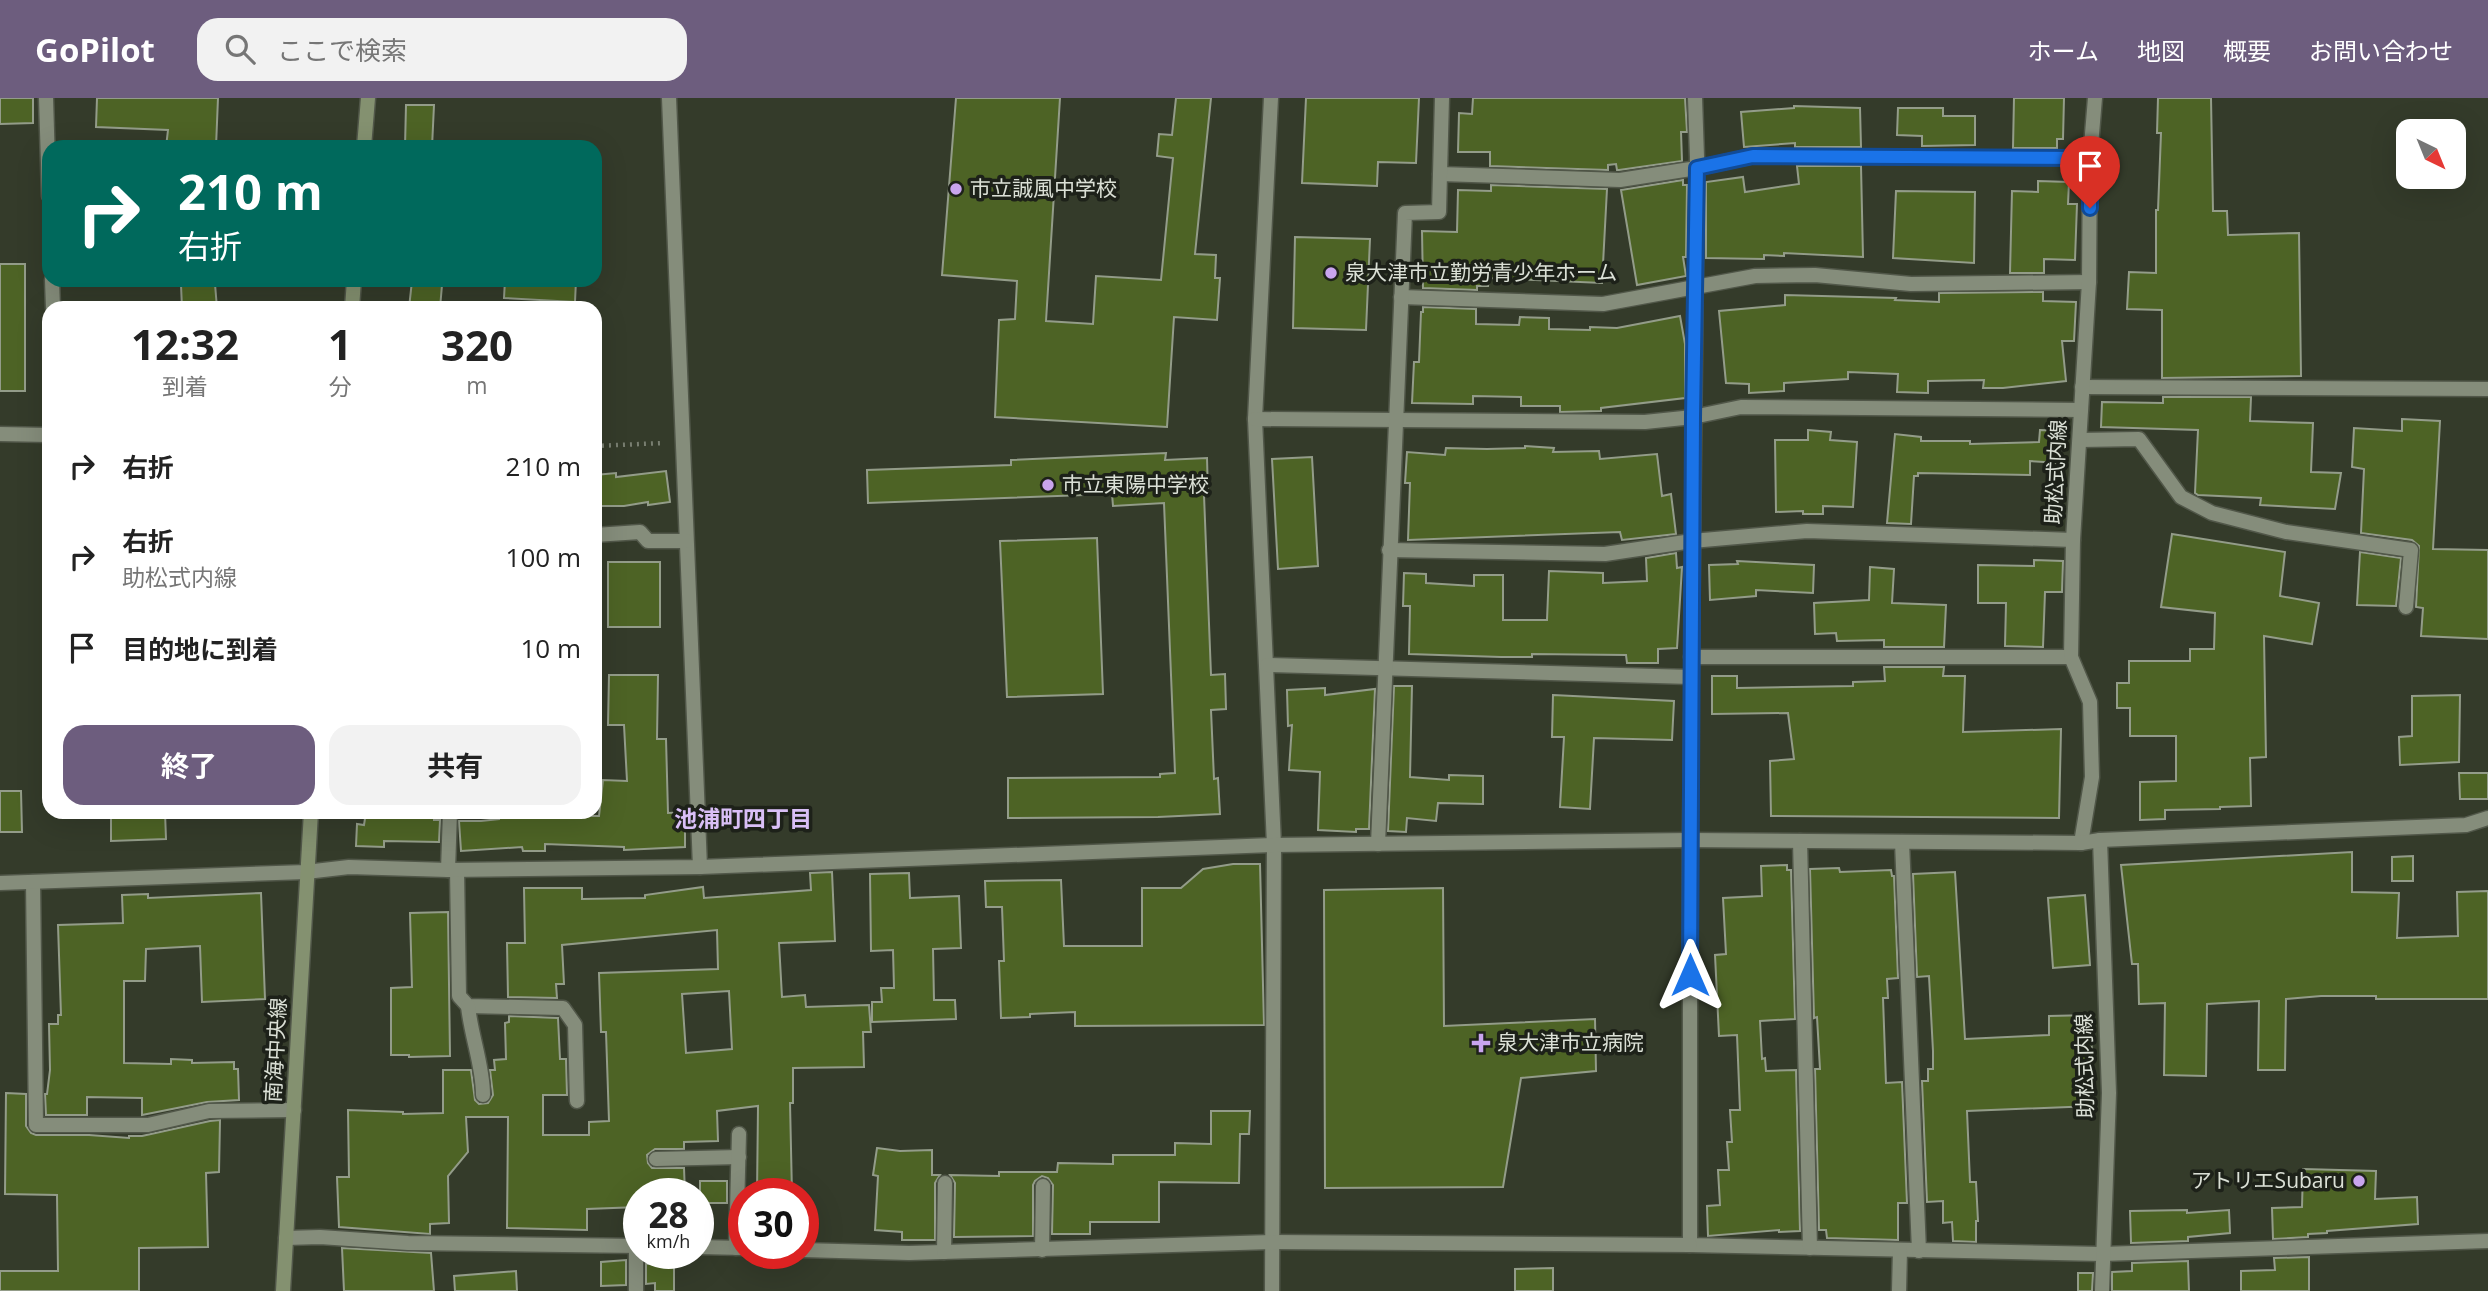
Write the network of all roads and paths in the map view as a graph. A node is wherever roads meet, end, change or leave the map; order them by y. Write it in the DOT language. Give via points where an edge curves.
graph roads {
  1 [pos="46,98"];
  2 [pos="368,98"];
  3 [pos="669,98"];
  4 [pos="1271,98"];
  5 [pos="1442,98"];
  6 [pos="1695,98"];
  7 [pos="2095,98"];
  8 [pos="47,140"];
  9 [pos="365,140"];
  10 [pos="2090,158"];
  11 [pos="1697,168"];
  12 [pos="1440,174"];
  13 [pos="2089,282"];
  14 [pos="1695,287"];
  15 [pos="1401,297"];
  16 [pos="2082,387"];
  17 [pos="2488,389"];
  18 [pos="2081,410"];
  19 [pos="1693,417"];
  20 [pos="1255,419"];
  21 [pos="1394,421"];
  22 [pos="0,434"];
  23 [pos="42,435"];
  24 [pos="2080,440"];
  25 [pos="682,442"];
  26 [pos="602,446"];
  27 [pos="602,535"];
  28 [pos="2073,540"];
  29 [pos="687,541"];
  30 [pos="1692,541"];
  31 [pos="1389,550"];
  32 [pos="2406,607"];
  33 [pos="1691,657"];
  34 [pos="2071,657"];
  35 [pos="1267,665"];
  36 [pos="1384,670"];
  37 [pos="1691,677"];
  38 [pos="2488,817"];
  39 [pos="310,819"];
  40 [pos="450,819"];
  41 [pos="1690,840"];
  42 [pos="2100,840"];
  43 [pos="1800,841"];
  44 [pos="1902,842"];
  45 [pos="2081,843"];
  46 [pos="1378,844"];
  47 [pos="1274,845"];
  48 [pos="699,866"];
  49 [pos="452,870"];
  50 [pos="306,872"];
  51 [pos="33,882"];
  52 [pos="0,883"];
  53 [pos="468,1006"];
  54 [pos="482,1095"];
  55 [pos="577,1101"];
  56 [pos="294,1110"];
  57 [pos="739,1134"];
  58 [pos="739,1157"];
  59 [pos="656,1159"];
  60 [pos="739,1178"];
  61 [pos="945,1183"];
  62 [pos="1043,1186"];
  63 [pos="286,1238"];
  64 [pos="2488,1241"];
  65 [pos="1272,1242"];
  66 [pos="1690,1245"];
  67 [pos="623,1246"];
  68 [pos="1810,1248"];
  69 [pos="819,1250"];
  70 [pos="1042,1250"];
  71 [pos="1900,1250"];
  72 [pos="1919,1251"];
  73 [pos="944,1252"];
  74 [pos="2102,1254"];
  75 [pos="636,1269"];
  76 [pos="283,1291"];
  77 [pos="636,1291"];
  78 [pos="1272,1291"];
  79 [pos="1899,1291"];
  80 [pos="2102,1291"];
  1 -- 8 [label="street"];
  2 -- 9 [label="street"];
  3 -- 25 [label="street"];
  4 -- 20 [label="street"];
  5 -- 12 [label="street"];
  6 -- 11 [label="street"];
  7 -- 10 [label="street, 助松式内線"];
  10 -- 11 [label="street" via="1753,156"];
  10 -- 13 [label="street, 助松式内線"];
  11 -- 12 [label="street" via="1620,180"];
  11 -- 14 [label="street"];
  12 -- 15 [label="street" via="1439,212 1405,213"];
  13 -- 14 [label="street" via="1911,284 1815,275 1755,276"];
  13 -- 16 [label="street, 助松式内線"];
  14 -- 15 [label="street" via="1603,304"];
  14 -- 19 [label="street"];
  15 -- 21 [label="street"];
  16 -- 17 [label="street"];
  16 -- 18 [label="street, 助松式内線"];
  18 -- 19 [label="street" via="1741,407"];
  18 -- 24 [label="street, 助松式内線"];
  19 -- 21 [label="street" via="1644,422"];
  19 -- 30 [label="street"];
  20 -- 21 [label="street"];
  20 -- 35 [label="street"];
  21 -- 31 [label="street"];
  22 -- 23 [label="street"];
  24 -- 28 [label="street, 助松式内線"];
  24 -- 32 [label="street" via="2139,439 2181,497 2212,513 2286,532 2412,550"];
  25 -- 26 [label="path"];
  25 -- 29 [label="street"];
  27 -- 29 [label="street" via="640,532 648,541"];
  28 -- 30 [label="street" via="1807,531"];
  28 -- 34 [label="street, 助松式内線"];
  29 -- 48 [label="street"];
  30 -- 31 [label="street" via="1605,554"];
  30 -- 33 [label="street"];
  31 -- 36 [label="street"];
  33 -- 34 [label="street"];
  33 -- 37 [label="street"];
  34 -- 45 [label="street, 助松式内線" via="2090,702 2092,777"];
  35 -- 36 [label="street"];
  35 -- 47 [label="street"];
  36 -- 37 [label="street"];
  36 -- 46 [label="street"];
  37 -- 41 [label="street"];
  38 -- 42 [label="street" via="2466,825"];
  39 -- 50 [label="street, 南海中央線"];
  40 -- 49 [label="street"];
  41 -- 43 [label="street"];
  41 -- 46 [label="street"];
  41 -- 66 [label="street"];
  42 -- 45 [label="street"];
  42 -- 74 [label="street, 助松式内線" via="2109,1093"];
  43 -- 44 [label="street"];
  43 -- 68 [label="street"];
  44 -- 45 [label="street"];
  44 -- 72 [label="street"];
  46 -- 47 [label="street"];
  47 -- 48 [label="street"];
  47 -- 65 [label="street"];
  48 -- 49 [label="street"];
  49 -- 50 [label="street" via="349,867"];
  49 -- 53 [label="street" via="459,996"];
  50 -- 51 [label="street"];
  50 -- 56 [label="street, 南海中央線"];
  51 -- 52 [label="street"];
  51 -- 56 [label="street" via="36,1125 148,1125 209,1111"];
  53 -- 54 [label="street"];
  53 -- 55 [label="street" via="563,1009 575,1025"];
  56 -- 63 [label="street, 南海中央線"];
  57 -- 58 [label="street"];
  58 -- 59 [label="street"];
  58 -- 60 [label="street"];
  61 -- 73 [label="street"];
  62 -- 70 [label="street"];
  63 -- 67 [label="street"];
  63 -- 76 [label="street, 南海中央線"];
  64 -- 74 [label="street"];
  65 -- 66 [label="street"];
  65 -- 70 [label="street"];
  65 -- 78 [label="street"];
  66 -- 68 [label="street"];
  68 -- 71 [label="street"];
  69 -- 73 [label="street"];
  70 -- 73 [label="street"];
  71 -- 72 [label="street"];
  71 -- 79 [label="street"];
  72 -- 74 [label="street"];
  74 -- 80 [label="street, 助松式内線"];
  75 -- 77 [label="street"];
}
